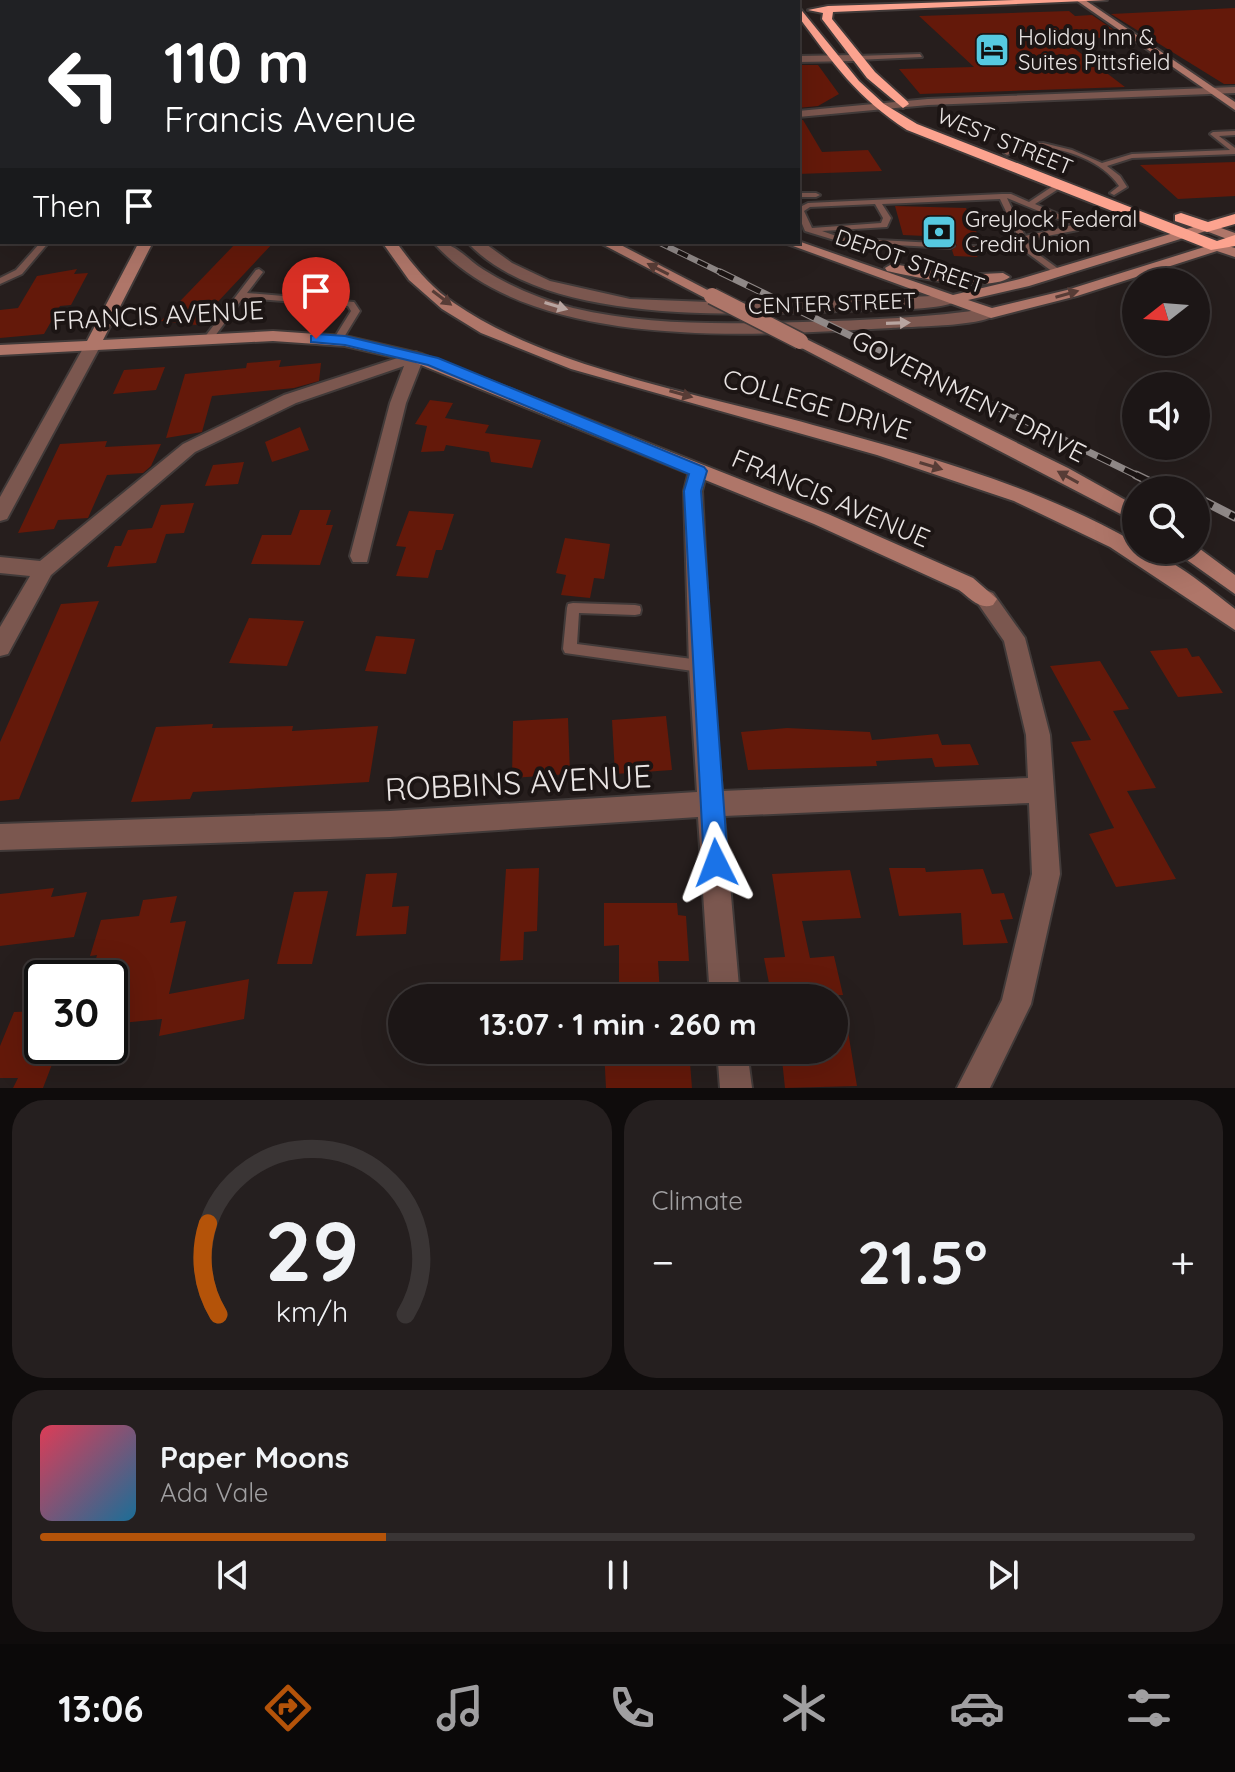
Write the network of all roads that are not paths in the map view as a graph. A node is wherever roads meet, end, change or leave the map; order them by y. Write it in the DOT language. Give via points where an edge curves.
graph roads {
  1 [pos="951,0"];
  2 [pos="1080,0"];
  3 [pos="1102,0"];
  4 [pos="833,3"];
  5 [pos="800,6"];
  6 [pos="800,9"];
  7 [pos="920,56"];
  8 [pos="836,58"];
  9 [pos="856,58"];
  10 [pos="800,59"];
  11 [pos="1235,90"];
  12 [pos="1212,91"];
  13 [pos="903,104"];
  14 [pos="1233,104"];
  15 [pos="880,107"];
  16 [pos="800,114"];
  17 [pos="1235,133"];
  18 [pos="1235,152"];
  19 [pos="1007,153"];
  20 [pos="1101,165"];
  21 [pos="1059,186"];
  22 [pos="1114,193"];
  23 [pos="800,195"];
  24 [pos="816,195"];
  25 [pos="1002,196"];
  26 [pos="877,202"];
  27 [pos="1032,203"];
  28 [pos="1235,219"];
  29 [pos="1207,227"];
  30 [pos="804,228"];
  31 [pos="1183,234"];
  32 [pos="1022,239"];
  33 [pos="1235,239"];
  34 [pos="43,244"];
  35 [pos="145,244"];
  36 [pos="390,244"];
  37 [pos="442,244"];
  38 [pos="477,244"];
  39 [pos="609,244"];
  40 [pos="795,244"];
  41 [pos="950,246"];
  42 [pos="1217,247"];
  43 [pos="975,248"];
  44 [pos="814,250"];
  45 [pos="1028,250"];
  46 [pos="1235,253"];
  47 [pos="259,272"];
  48 [pos="1056,272"];
  49 [pos="0,281"];
  50 [pos="241,295"];
  51 [pos="953,299"];
  52 [pos="991,313"];
  53 [pos="209,338"];
  54 [pos="338,340"];
  55 [pos="94,343"];
  56 [pos="0,350"];
  57 [pos="416,357"];
  58 [pos="698,471"];
  59 [pos="1122,507"];
  60 [pos="0,514"];
  61 [pos="360,556"];
  62 [pos="1206,564"];
  63 [pos="0,565"];
  64 [pos="44,569"];
  65 [pos="1235,586"];
  66 [pos="635,610"];
  67 [pos="1235,621"];
  68 [pos="0,647"];
  69 [pos="700,666"];
  70 [pos="1041,790"];
  71 [pos="713,804"];
  72 [pos="0,837"];
  73 [pos="724,984"];
  74 [pos="733,1064"];
  75 [pos="736,1088"];
  76 [pos="973,1088"];
  1 -- 4 [label="highway"];
  2 -- 3 [label="highway"];
  2 -- 4 [label="highway"];
  2 -- 12 [label="street"];
  4 -- 5 [label="highway"];
  4 -- 9 [label="highway, WEST STREET" via="827,19"];
  6 -- 8 [label="highway, WEST STREET"];
  7 -- 9 [label="lane"];
  8 -- 9 [label="street"];
  8 -- 10 [label="street"];
  8 -- 15 [label="highway, WEST STREET"];
  9 -- 13 [label="highway, WEST STREET"];
  11 -- 12 [label="street"];
  12 -- 13 [label="street"];
  12 -- 14 [label="street"];
  13 -- 15 [label="street"];
  13 -- 19 [label="highway, WEST STREET" via="939,126"];
  15 -- 16 [label="street"];
  15 -- 21 [label="highway, WEST STREET" via="946,142"];
  17 -- 18 [label="lane" via="1213,134"];
  18 -- 20 [label="lane" via="1132,156"];
  19 -- 20 [label="lane" via="1027,144 1045,145"];
  19 -- 22 [label="highway, WEST STREET"];
  20 -- 22 [label="lane" via="1120,178 1123,187"];
  21 -- 27 [label="lane"];
  21 -- 31 [label="highway, WEST STREET"];
  22 -- 29 [label="highway, WEST STREET"];
  23 -- 24 [label="lane"];
  25 -- 26 [label="lane"];
  25 -- 27 [label="lane"];
  25 -- 32 [label="lane"];
  26 -- 30 [label="lane" via="808,205 800,210"];
  26 -- 30 [label="lane" via="887,218 884,225"];
  27 -- 32 [label="lane" via="1078,226"];
  28 -- 29 [label="highway, CENTER STREET"];
  29 -- 31 [label="street, CENTER STREET"];
  29 -- 33 [label="street, WEST STREET"];
  30 -- 41 [label="lane" via="841,240"];
  31 -- 42 [label="highway, WEST STREET"];
  31 -- 48 [label="street, CENTER STREET"];
  32 -- 45 [label="lane"];
  33 -- 42 [label="highway, CENTER STREET"];
  34 -- 49 [label="lane" via="19,272"];
  35 -- 55 [label="street"];
  36 -- 67 [label="street, COLLEGE DRIVE, one-way" via="427,287 502,336 563,360 1033,500 1153,561"];
  37 -- 52 [label="street, CENTER STREET, one-way" via="474,270 516,291 594,316 647,325 722,329 918,323"];
  38 -- 51 [label="street, CENTER STREET" via="501,262 552,284 640,304 765,308"];
  59 -- 39 [label="street, GOVERNMENT DRIVE, one-way, bridge"];
  40 -- 44 [label="street, DEPOT STREET"];
  42 -- 46 [label="street, WEST STREET"];
  52 -- 42 [label="street, CENTER STREET, one-way"];
  43 -- 45 [label="lane"];
  44 -- 48 [label="street, DEPOT STREET" via="947,277"];
  44 -- 51 [label="street, DEPOT STREET"];
  45 -- 48 [label="lane"];
  47 -- 50 [label="lane"];
  48 -- 51 [label="street, CENTER STREET"];
  50 -- 53 [label="lane"];
  50 -- 54 [label="lane" via="351,304 356,311"];
  51 -- 52 [label="street, DEPOT STREET"];
  53 -- 54 [label="street, FRANCIS AVENUE"];
  53 -- 55 [label="street, FRANCIS AVENUE"];
  54 -- 57 [label="street, FRANCIS AVENUE"];
  55 -- 56 [label="street, FRANCIS AVENUE"];
  55 -- 60 [label="street"];
  57 -- 58 [label="street, FRANCIS AVENUE"];
  57 -- 61 [label="street" via="398,403"];
  57 -- 64 [label="street" via="290,399 189,448"];
  58 -- 69 [label="street" via="693,491"];
  58 -- 70 [label="street, FRANCIS AVENUE" via="966,584 986,599 1014,638 1038,735"];
  62 -- 65 [label="street"];
  63 -- 64 [label="street"];
  64 -- 68 [label="street"];
  66 -- 69 [label="lane" via="573,608 570,649"];
  69 -- 71 [label="street"];
  70 -- 71 [label="street, ROBBINS AVENUE"];
  70 -- 76 [label="street" via="1046,874 1016,1004"];
  71 -- 72 [label="street, ROBBINS AVENUE" via="390,824"];
  71 -- 73 [label="street"];
  74 -- 75 [label="street"];
}
